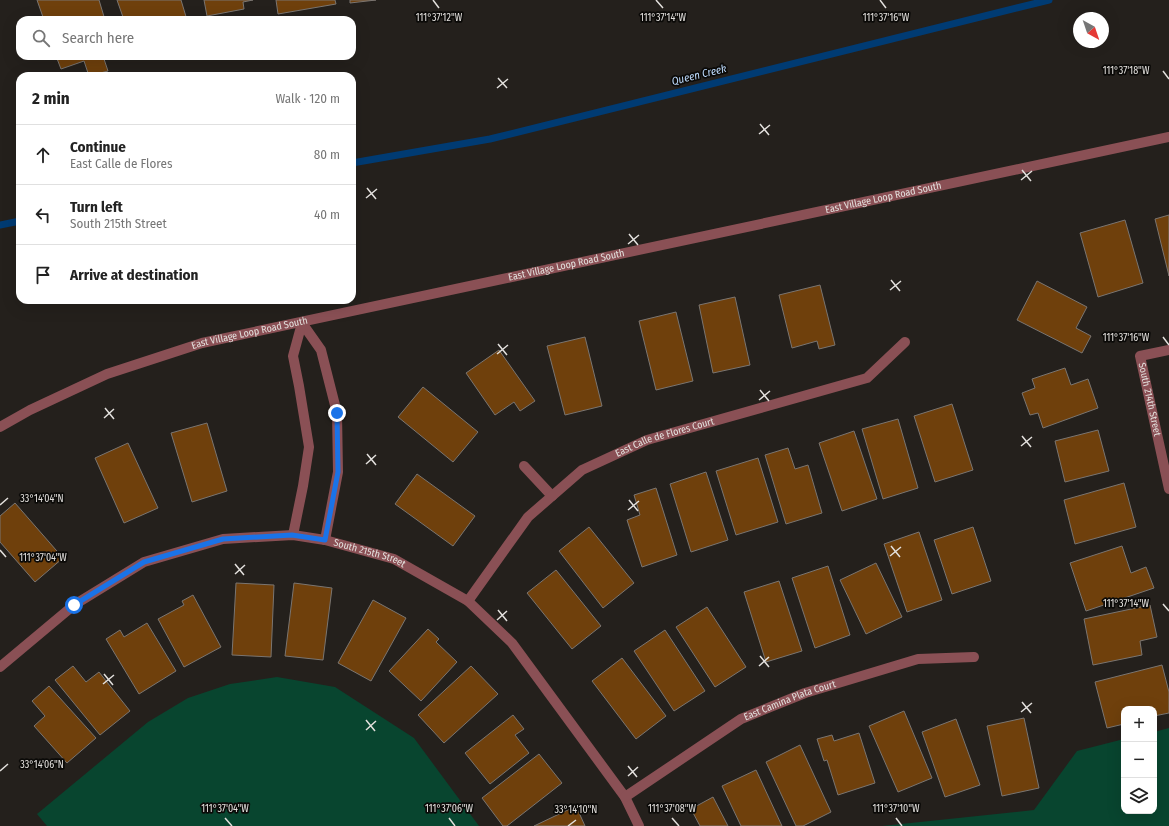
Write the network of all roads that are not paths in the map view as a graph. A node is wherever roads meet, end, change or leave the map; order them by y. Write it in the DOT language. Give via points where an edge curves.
graph roads {
  1 [pos="1169,137"];
  2 [pos="302,322"];
  3 [pos="905,342"];
  4 [pos="1169,350"];
  5 [pos="0,427"];
  6 [pos="524,466"];
  7 [pos="1169,489"];
  8 [pos="552,496"];
  9 [pos="292,535"];
  10 [pos="325,540"];
  11 [pos="468,601"];
  12 [pos="974,657"];
  13 [pos="0,667"];
  14 [pos="625,797"];
  15 [pos="639,826"];
  1 -- 2 [label="street, East Village Loop Road South"];
  2 -- 5 [label="street, East Village Loop Road South" via="202,343 108,374 30,410"];
  2 -- 9 [label="street" via="293,356 309,447"];
  2 -- 10 [label="street, South 215th Street" via="320,350 337,413 338,472"];
  3 -- 8 [label="street, East Calle de Flores Court" via="867,378 647,440 582,470"];
  4 -- 7 [label="street, South 214th Street" via="1140,356"];
  6 -- 8 [label="street"];
  8 -- 11 [label="street, East Calle de Flores Court" via="528,517"];
  9 -- 10 [label="street"];
  9 -- 13 [label="street" via="223,539 144,562 74,605"];
  10 -- 11 [label="street, South 215th Street" via="394,558"];
  11 -- 14 [label="street, South 215th Street" via="512,643"];
  12 -- 14 [label="street, East Camina Plata Court" via="918,659 806,693 741,719"];
  14 -- 15 [label="street, South 215th Street"];
}
